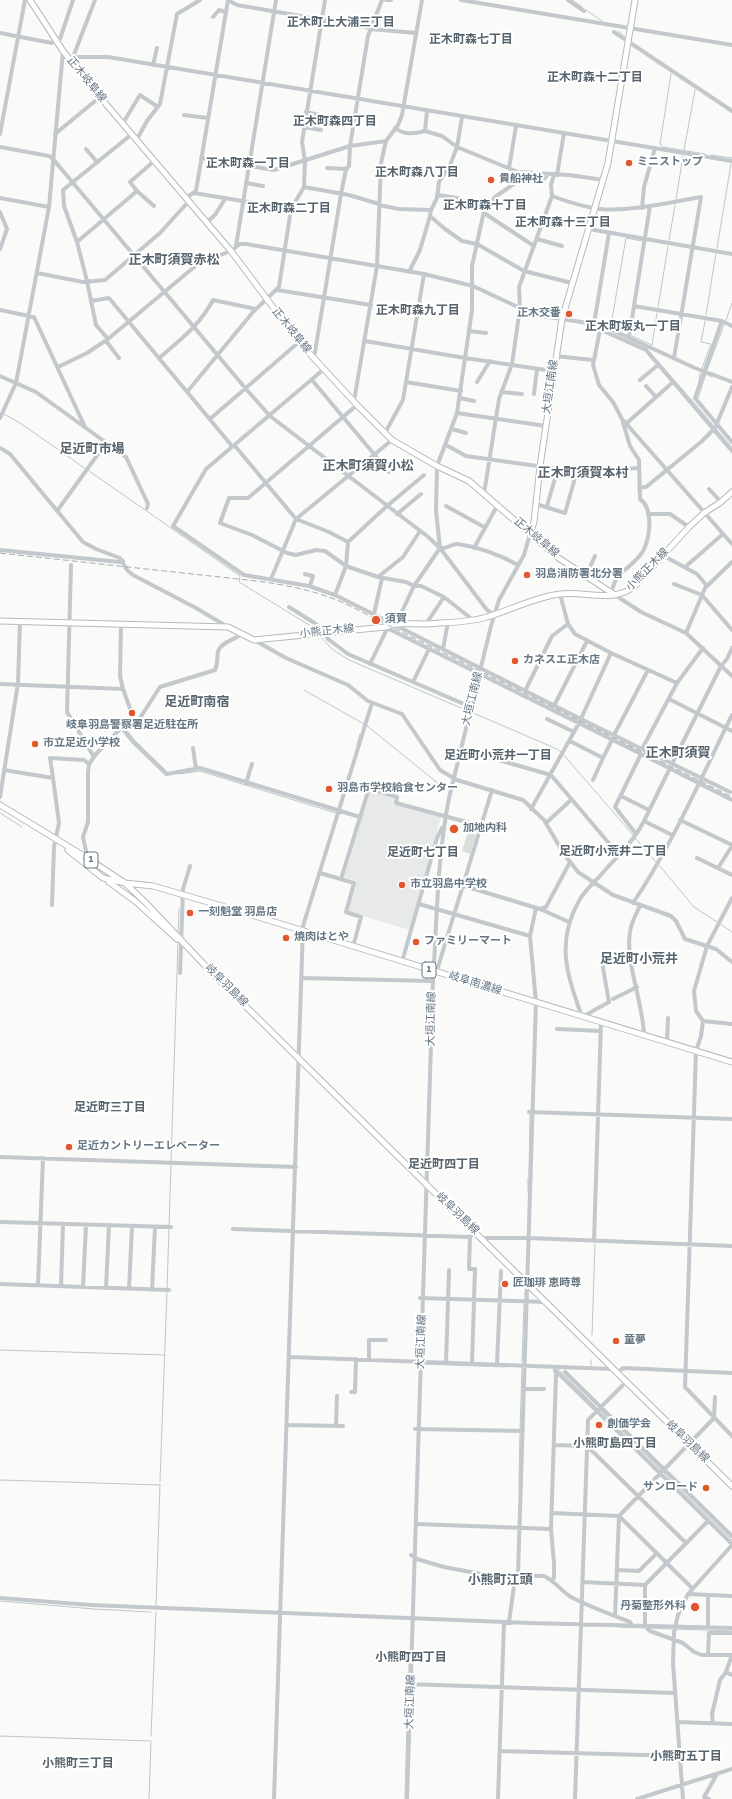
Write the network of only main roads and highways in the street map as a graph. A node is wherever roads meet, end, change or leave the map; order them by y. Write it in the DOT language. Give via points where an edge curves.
graph roads {
  1 [pos="30,0"];
  2 [pos="635,0"];
  3 [pos="732,492"];
  4 [pos="530,534"];
  5 [pos="613,594"];
  6 [pos="0,621"];
  7 [pos="0,805"];
  8 [pos="55,840"];
  9 [pos="103,878"];
  10 [pos="124,883"];
  11 [pos="182,942"];
  12 [pos="732,1062"];
  13 [pos="732,1486"];
  1 -- 4 [label="main road, 正木岐阜線" via="63,51 100,97 231,251 299,342 355,403 392,440 469,481"];
  2 -- 4 [label="main road, 大垣江南線" via="604,180 562,319"];
  3 -- 5 [label="main road, 小熊正木線" via="689,527 634,587 625,593"];
  4 -- 5 [label="main road, 正木岐阜線" via="557,557"];
  5 -- 6 [label="main road, 小熊正木線" via="560,594 473,620 396,624 386,628 254,640 228,627"];
  7 -- 8 [label="main road, 岐阜南濃線 / 1"];
  8 -- 9 [label="main road, 岐阜南濃線 / 1"];
  8 -- 10 [label="main road, 岐阜南濃線 / 1"];
  9 -- 10 [label="main road, 岐阜南濃線 / 1"];
  9 -- 11 [label="main road, 岐阜羽島線" via="135,901 173,937"];
  10 -- 11 [label="main road, 岐阜羽島線"];
  10 -- 12 [label="main road, 岐阜南濃線 / 1" via="153,886"];
  11 -- 13 [label="main road, 岐阜羽島線"];
}
